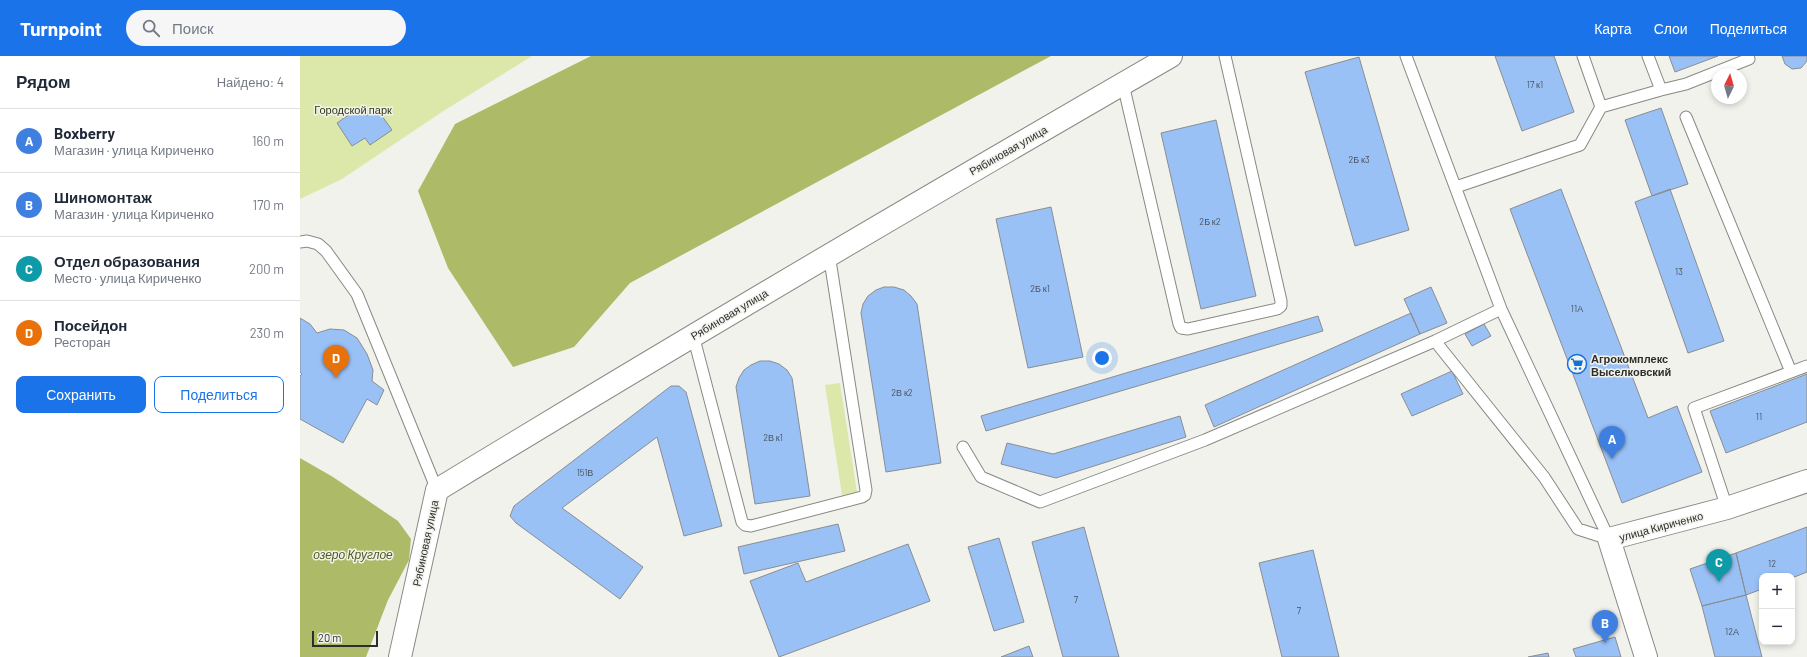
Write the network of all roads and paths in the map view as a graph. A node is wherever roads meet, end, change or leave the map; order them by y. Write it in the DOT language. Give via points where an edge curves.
graph roads {
  1 [pos="1171,56"];
  2 [pos="1225,56"];
  3 [pos="1406,56"];
  4 [pos="1582,56"];
  5 [pos="1648,56"];
  6 [pos="1748,56"];
  7 [pos="1123,84"];
  8 [pos="1661,90"];
  9 [pos="1601,106"];
  10 [pos="1686,117"];
  11 [pos="1456,187"];
  12 [pos="300,242"];
  13 [pos="829,254"];
  14 [pos="1501,309"];
  15 [pos="693,335"];
  16 [pos="1435,341"];
  17 [pos="1807,366"];
  18 [pos="1792,372"];
  19 [pos="963,447"];
  20 [pos="1807,481"];
  21 [pos="437,490"];
  22 [pos="1727,508"];
  23 [pos="1609,539"];
  24 [pos="400,657"];
  25 [pos="1646,657"];
  1 -- 7 [label="street, Рябиновая улица"];
  2 -- 7 [label="lane" via="1281,300 1281,306 1277,309 1188,329 1181,328"];
  3 -- 11 [label="lane"];
  4 -- 9 [label="lane"];
  5 -- 8 [label="lane"];
  6 -- 8 [label="lane" via="1749,58 1686,84"];
  7 -- 13 [label="street, Рябиновая улица"];
  8 -- 9 [label="lane"];
  9 -- 11 [label="lane" via="1580,145"];
  10 -- 18 [label="lane"];
  11 -- 14 [label="lane"];
  12 -- 21 [label="lane" via="318,244 326,251 357,294"];
  13 -- 15 [label="street, Рябиновая улица"];
  13 -- 15 [label="lane" via="866,490 862,497 750,526 745,525 742,522"];
  14 -- 16 [label="lane"];
  14 -- 23 [label="lane"];
  15 -- 21 [label="street, Рябиновая улица"];
  16 -- 19 [label="lane" via="1205,440 1040,502 981,477"];
  16 -- 23 [label="lane" via="1544,477 1578,529"];
  17 -- 18 [label="lane"];
  18 -- 22 [label="lane" via="1694,408"];
  20 -- 22 [label="street, улица Кириченко"];
  21 -- 24 [label="street, Рябиновая улица"];
  22 -- 23 [label="street, улица Кириченко"];
  23 -- 25 [label="street, улица Кириченко"];
}
